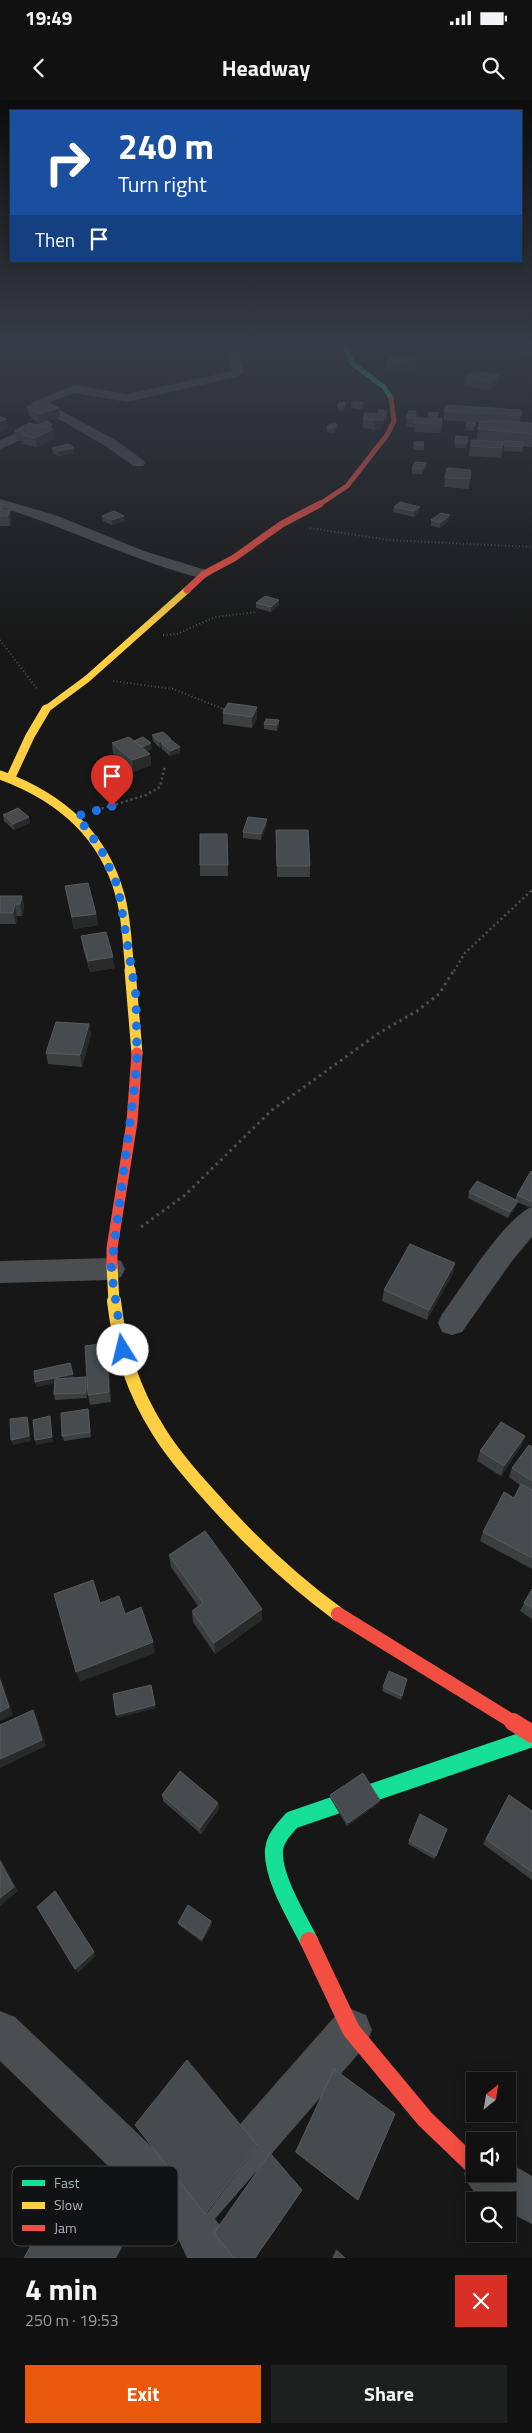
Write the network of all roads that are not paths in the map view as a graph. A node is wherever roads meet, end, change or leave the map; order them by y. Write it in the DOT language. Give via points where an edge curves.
graph roads {
  1 [pos="113,445"];
  2 [pos="379,445"];
  3 [pos="138,463"];
  4 [pos="0,503"];
  5 [pos="204,574"];
  6 [pos="6,776"];
  7 [pos="532,1218"];
  8 [pos="111,1258"];
  9 [pos="0,1272"];
  10 [pos="452,1322"];
  11 [pos="532,1734"];
  12 [pos="532,1738"];
  13 [pos="351,2030"];
  14 [pos="0,2032"];
  15 [pos="466,2158"];
  16 [pos="140,2166"];
  17 [pos="500,2182"];
  18 [pos="532,2201"];
  19 [pos="178,2203"];
  20 [pos="190,2214"];
  21 [pos="217,2258"];
  1 -- 3 [label="street"];
  2 -- 5 [label="street" via="347,486"];
  4 -- 5 [label="street"];
  5 -- 6 [label="street" via="87,679 46,709"];
  6 -- 8 [label="street" via="49,794 77,816 101,849 118,887 136,996 137,1062"];
  7 -- 10 [label="street"];
  8 -- 9 [label="street"];
  8 -- 11 [label="street" via="123,1350 135,1385 164,1442 225,1514 270,1561 350,1623"];
  12 -- 13 [label="street" via="292,1820 280,1833 274,1851 282,1886"];
  13 -- 15 [label="street" via="425,2119"];
  13 -- 20 [label="street"];
  14 -- 16 [label="street"];
  17 -- 18 [label="street"];
  19 -- 20 [label="street"];
  20 -- 21 [label="street" via="201,2239"];
}
